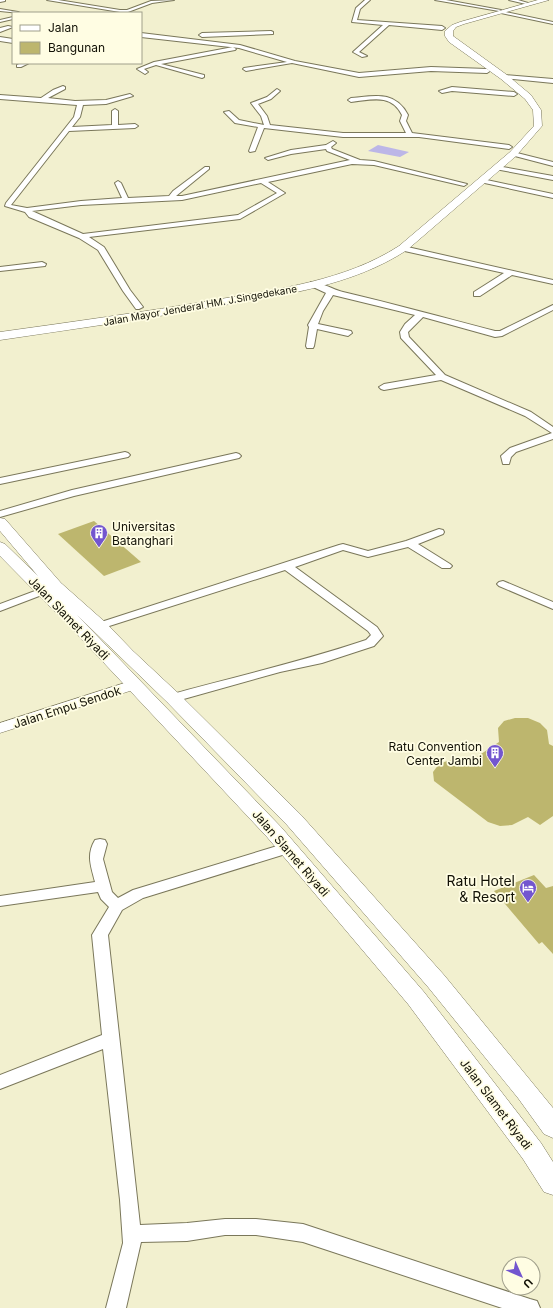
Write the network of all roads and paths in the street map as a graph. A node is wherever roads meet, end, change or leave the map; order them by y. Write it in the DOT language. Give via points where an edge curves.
graph roads {
  1 [pos="49,0"];
  2 [pos="172,0"];
  3 [pos="368,0"];
  4 [pos="437,0"];
  5 [pos="511,0"];
  6 [pos="538,0"];
  7 [pos="546,0"];
  8 [pos="476,1"];
  9 [pos="526,3"];
  10 [pos="462,4"];
  11 [pos="0,10"];
  12 [pos="501,11"];
  13 [pos="12,12"];
  14 [pos="109,12"];
  15 [pos="12,18"];
  16 [pos="0,21"];
  17 [pos="553,23"];
  18 [pos="386,24"];
  19 [pos="10,27"];
  20 [pos="442,28"];
  21 [pos="0,30"];
  22 [pos="271,33"];
  23 [pos="195,35"];
  24 [pos="142,36"];
  25 [pos="0,39"];
  26 [pos="12,41"];
  27 [pos="240,47"];
  28 [pos="364,56"];
  29 [pos="142,61"];
  30 [pos="294,62"];
  31 [pos="24,64"];
  32 [pos="154,64"];
  33 [pos="19,66"];
  34 [pos="246,68"];
  35 [pos="487,71"];
  36 [pos="144,72"];
  37 [pos="202,76"];
  38 [pos="504,77"];
  39 [pos="553,80"];
  40 [pos="63,88"];
  41 [pos="277,91"];
  42 [pos="442,91"];
  43 [pos="514,94"];
  44 [pos="130,96"];
  45 [pos="0,97"];
  46 [pos="42,100"];
  47 [pos="351,100"];
  48 [pos="76,103"];
  49 [pos="115,111"];
  50 [pos="227,112"];
  51 [pos="135,126"];
  52 [pos="265,126"];
  53 [pos="115,127"];
  54 [pos="67,130"];
  55 [pos="409,134"];
  56 [pos="343,135"];
  57 [pos="328,147"];
  58 [pos="511,150"];
  59 [pos="252,151"];
  60 [pos="268,158"];
  61 [pos="359,162"];
  62 [pos="553,164"];
  63 [pos="206,168"];
  64 [pos="497,168"];
  65 [pos="535,175"];
  66 [pos="553,178"];
  67 [pos="262,181"];
  68 [pos="482,181"];
  69 [pos="118,183"];
  70 [pos="464,184"];
  71 [pos="515,188"];
  72 [pos="553,196"];
  73 [pos="171,198"];
  74 [pos="126,200"];
  75 [pos="442,209"];
  76 [pos="27,210"];
  77 [pos="413,226"];
  78 [pos="82,236"];
  79 [pos="388,246"];
  80 [pos="403,248"];
  81 [pos="42,264"];
  82 [pos="0,269"];
  83 [pos="511,272"];
  84 [pos="553,282"];
  85 [pos="314,284"];
  86 [pos="331,292"];
  87 [pos="477,294"];
  88 [pos="139,307"];
  89 [pos="553,307"];
  90 [pos="421,314"];
  91 [pos="312,325"];
  92 [pos="0,328"];
  93 [pos="348,333"];
  94 [pos="0,336"];
  95 [pos="310,346"];
  96 [pos="442,377"];
  97 [pos="384,387"];
  98 [pos="553,431"];
  99 [pos="553,436"];
  100 [pos="125,455"];
  101 [pos="236,456"];
  102 [pos="506,462"];
  103 [pos="0,481"];
  104 [pos="0,514"];
  105 [pos="0,522"];
  106 [pos="439,532"];
  107 [pos="410,543"];
  108 [pos="0,547"];
  109 [pos="287,566"];
  110 [pos="446,566"];
  111 [pos="503,584"];
  112 [pos="43,591"];
  113 [pos="553,606"];
  114 [pos="0,608"];
  115 [pos="99,626"];
  116 [pos="134,685"];
  117 [pos="173,698"];
  118 [pos="0,728"];
  119 [pos="294,820"];
  120 [pos="274,832"];
  121 [pos="100,844"];
  122 [pos="287,848"];
  123 [pos="103,886"];
  124 [pos="0,901"];
  125 [pos="117,906"];
  126 [pos="110,1039"];
  127 [pos="0,1082"];
  128 [pos="553,1127"];
  129 [pos="553,1184"];
  130 [pos="132,1234"];
  131 [pos="116,1308"];
  132 [pos="530,1308"];
  1 -- 14 [label="street"];
  2 -- 14 [label="street" via="151,2 128,11"];
  3 -- 18 [label="street" via="358,8 354,21"];
  4 -- 10 [label="street"];
  5 -- 9 [label="street"];
  6 -- 9 [label="main road, Jalan Mayor Jenderal HM. J.Singedekane"];
  7 -- 12 [label="main road, Jalan Mayor Jenderal HM. J.Singedekane"];
  8 -- 10 [label="street"];
  9 -- 12 [label="main road, Jalan Mayor Jenderal HM. J.Singedekane"];
  10 -- 12 [label="street"];
  11 -- 13 [label="street"];
  12 -- 17 [label="street"];
  12 -- 20 [label="main road, Jalan Mayor Jenderal HM. J.Singedekane" via="465,19"];
  12 -- 38 [label="main road, Jalan Mayor Jenderal HM. J.Singedekane" via="454,26 450,29 449,36"];
  15 -- 16 [label="street"];
  18 -- 20 [label="street"];
  18 -- 28 [label="street" via="356,52"];
  19 -- 21 [label="street"];
  20 -- 35 [label="main road, Jalan Mayor Jenderal HM. J.Singedekane" via="440,32 446,42"];
  22 -- 23 [label="street"];
  23 -- 24 [label="street"];
  23 -- 27 [label="street"];
  25 -- 26 [label="street"];
  27 -- 30 [label="street"];
  27 -- 32 [label="street"];
  29 -- 32 [label="street"];
  30 -- 34 [label="street"];
  30 -- 35 [label="street" via="359,75 431,69"];
  31 -- 33 [label="street"];
  32 -- 36 [label="street" via="140,69"];
  32 -- 37 [label="street"];
  35 -- 43 [label="main road, Jalan Mayor Jenderal HM. J.Singedekane"];
  38 -- 39 [label="street"];
  38 -- 58 [label="main road, Jalan Mayor Jenderal HM. J.Singedekane" via="534,104 539,121 535,131"];
  40 -- 46 [label="street"];
  41 -- 52 [label="street" via="269,98 254,103 264,116"];
  42 -- 43 [label="street" via="452,89"];
  43 -- 58 [label="main road, Jalan Mayor Jenderal HM. J.Singedekane" via="524,104 529,122"];
  44 -- 48 [label="street" via="106,102"];
  45 -- 46 [label="street"];
  46 -- 48 [label="street"];
  47 -- 55 [label="street" via="382,97 390,99 403,111 403,121"];
  48 -- 54 [label="street" via="80,104 77,117"];
  49 -- 53 [label="street"];
  50 -- 52 [label="street" via="237,122"];
  51 -- 53 [label="street"];
  52 -- 56 [label="street"];
  52 -- 59 [label="street"];
  53 -- 54 [label="street"];
  54 -- 76 [label="street" via="8,205 15,209"];
  55 -- 56 [label="street"];
  55 -- 58 [label="street"];
  56 -- 57 [label="street"];
  57 -- 60 [label="street"];
  57 -- 61 [label="street" via="329,150"];
  58 -- 62 [label="street"];
  58 -- 64 [label="main road, Jalan Mayor Jenderal HM. J.Singedekane"];
  58 -- 70 [label="main road, Jalan Mayor Jenderal HM. J.Singedekane"];
  61 -- 67 [label="street"];
  61 -- 70 [label="street" via="374,163"];
  63 -- 73 [label="street"];
  64 -- 65 [label="street"];
  64 -- 68 [label="main road, Jalan Mayor Jenderal HM. J.Singedekane"];
  65 -- 66 [label="street"];
  65 -- 71 [label="street"];
  67 -- 73 [label="street" via="201,195"];
  67 -- 78 [label="street" via="282,194 240,217"];
  68 -- 71 [label="street"];
  68 -- 75 [label="main road, Jalan Mayor Jenderal HM. J.Singedekane" via="453,207"];
  69 -- 74 [label="street"];
  70 -- 75 [label="main road, Jalan Mayor Jenderal HM. J.Singedekane"];
  71 -- 72 [label="street"];
  73 -- 74 [label="street"];
  74 -- 76 [label="street"];
  75 -- 77 [label="main road" via="431,212"];
  75 -- 80 [label="main road, Jalan Mayor Jenderal HM. J.Singedekane"];
  76 -- 78 [label="street" via="32,215"];
  78 -- 88 [label="street" via="101,249"];
  79 -- 88 [label="main road, Jalan Mayor Jenderal HM. J.Singedekane" via="341,269 281,285"];
  80 -- 83 [label="street"];
  80 -- 85 [label="main road, Jalan Mayor Jenderal HM. J.Singedekane" via="365,268"];
  81 -- 82 [label="street"];
  83 -- 84 [label="street"];
  83 -- 87 [label="street"];
  85 -- 86 [label="street"];
  85 -- 94 [label="main road, Jalan Mayor Jenderal HM. J.Singedekane" via="214,304"];
  86 -- 90 [label="street"];
  86 -- 91 [label="street"];
  88 -- 92 [label="main road, Jalan Mayor Jenderal HM. J.Singedekane"];
  89 -- 90 [label="street" via="502,333 495,334"];
  90 -- 96 [label="street" via="408,326 404,332 405,338"];
  91 -- 93 [label="street"];
  91 -- 95 [label="street"];
  96 -- 97 [label="street"];
  96 -- 98 [label="street" via="528,414"];
  99 -- 102 [label="street" via="512,450 506,456"];
  100 -- 103 [label="street"];
  101 -- 104 [label="street" via="72,493"];
  105 -- 115 [label="main road, Jalan Slamet Riyadi" via="55,586"];
  106 -- 107 [label="street"];
  107 -- 109 [label="street" via="368,554 343,547"];
  107 -- 110 [label="street"];
  108 -- 112 [label="main road, Jalan Slamet Riyadi"];
  109 -- 115 [label="street"];
  109 -- 117 [label="street" via="373,629 377,636 370,642 318,660"];
  111 -- 113 [label="street"];
  112 -- 114 [label="street"];
  112 -- 116 [label="main road, Jalan Slamet Riyadi"];
  115 -- 117 [label="main road, Jalan Slamet Riyadi"];
  116 -- 118 [label="street, Jalan Empu Sendok"];
  116 -- 120 [label="main road, Jalan Slamet Riyadi"];
  117 -- 119 [label="main road, Jalan Slamet Riyadi"];
  119 -- 120 [label="main road"];
  119 -- 128 [label="main road, Jalan Slamet Riyadi" via="436,981"];
  120 -- 122 [label="main road, Jalan Slamet Riyadi"];
  121 -- 123 [label="street" via="96,859"];
  122 -- 125 [label="street" via="138,894"];
  122 -- 129 [label="main road, Jalan Slamet Riyadi" via="416,998 532,1151"];
  123 -- 124 [label="street"];
  123 -- 125 [label="street" via="106,895"];
  125 -- 126 [label="street" via="100,935"];
  126 -- 127 [label="street"];
  126 -- 130 [label="street"];
  130 -- 131 [label="street" via="132,1244"];
  130 -- 132 [label="street" via="187,1232 225,1227 303,1232"];
}
